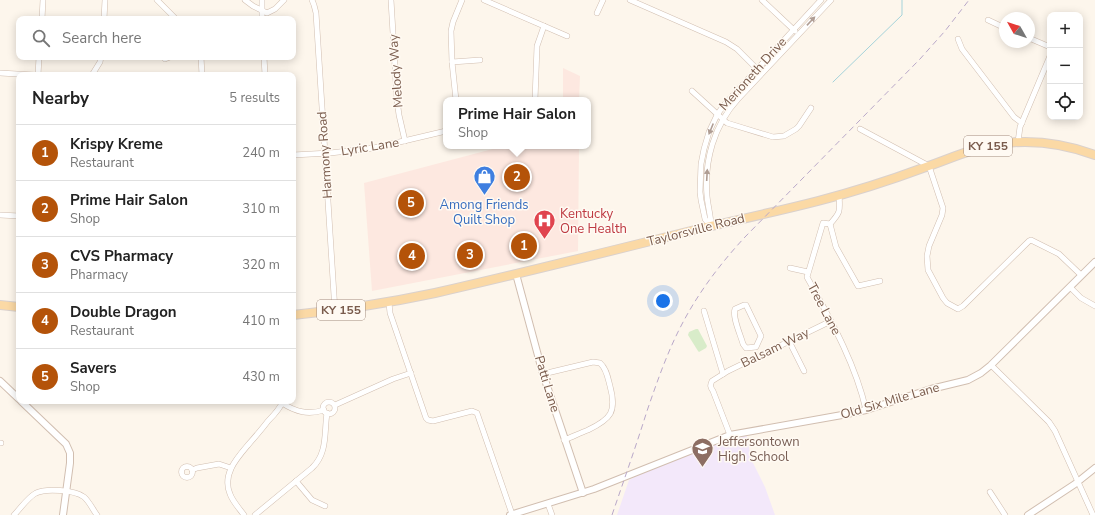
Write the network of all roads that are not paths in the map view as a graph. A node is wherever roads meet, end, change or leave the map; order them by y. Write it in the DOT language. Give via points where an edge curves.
graph roads {
  1 [pos="43,0"];
  2 [pos="105,0"];
  3 [pos="157,0"];
  4 [pos="245,0"];
  5 [pos="262,0"];
  6 [pos="284,0"];
  7 [pos="312,0"];
  8 [pos="391,0"];
  9 [pos="462,0"];
  10 [pos="484,0"];
  11 [pos="603,0"];
  12 [pos="630,0"];
  13 [pos="762,0"];
  14 [pos="821,0"];
  15 [pos="831,0"];
  16 [pos="262,11"];
  17 [pos="596,13"];
  18 [pos="42,16"];
  19 [pos="104,16"];
  20 [pos="173,16"];
  21 [pos="262,16"];
  22 [pos="988,20"];
  23 [pos="999,25"];
  24 [pos="544,26"];
  25 [pos="793,30"];
  26 [pos="798,35"];
  27 [pos="567,36"];
  28 [pos="958,39"];
  29 [pos="1035,41"];
  30 [pos="1047,46"];
  31 [pos="39,60"];
  32 [pos="100,60"];
  33 [pos="201,60"];
  34 [pos="264,60"];
  35 [pos="480,60"];
  36 [pos="452,62"];
  37 [pos="1047,63"];
  38 [pos="757,68"];
  39 [pos="38,72"];
  40 [pos="94,72"];
  41 [pos="202,72"];
  42 [pos="264,72"];
  43 [pos="0,73"];
  44 [pos="16,74"];
  45 [pos="762,74"];
  46 [pos="692,91"];
  47 [pos="456,97"];
  48 [pos="535,97"];
  49 [pos="811,108"];
  50 [pos="717,115"];
  51 [pos="723,120"];
  52 [pos="1022,123"];
  53 [pos="860,129"];
  54 [pos="443,132"];
  55 [pos="405,141"];
  56 [pos="1018,142"];
  57 [pos="325,153"];
  58 [pos="296,155"];
  59 [pos="1095,155"];
  60 [pos="929,166"];
  61 [pos="839,195"];
  62 [pos="0,214"];
  63 [pos="16,216"];
  64 [pos="830,224"];
  65 [pos="711,226"];
  66 [pos="1095,262"];
  67 [pos="790,268"];
  68 [pos="808,272"];
  69 [pos="516,274"];
  70 [pos="1081,276"];
  71 [pos="880,281"];
  72 [pos="1070,287"];
  73 [pos="389,303"];
  74 [pos="0,305"];
  75 [pos="1095,306"];
  76 [pos="16,307"];
  77 [pos="335,311"];
  78 [pos="704,311"];
  79 [pos="296,315"];
  80 [pos="831,321"];
  81 [pos="789,341"];
  82 [pos="756,347"];
  83 [pos="760,356"];
  84 [pos="991,365"];
  85 [pos="804,371"];
  86 [pos="411,373"];
  87 [pos="543,374"];
  88 [pos="721,375"];
  89 [pos="0,381"];
  90 [pos="16,396"];
  91 [pos="24,404"];
  92 [pos="281,404"];
  93 [pos="285,404"];
  94 [pos="335,405"];
  95 [pos="866,410"];
  96 [pos="326,412"];
  97 [pos="730,435"];
  98 [pos="564,440"];
  99 [pos="231,468"];
  100 [pos="1095,468"];
  101 [pos="192,470"];
  102 [pos="296,481"];
  103 [pos="1078,481"];
  104 [pos="66,492"];
  105 [pos="990,492"];
  106 [pos="583,493"];
  107 [pos="548,504"];
  108 [pos="325,506"];
  109 [pos="14,515"];
  110 [pos="63,515"];
  111 [pos="97,515"];
  112 [pos="244,515"];
  113 [pos="255,515"];
  114 [pos="511,515"];
  115 [pos="552,515"];
  116 [pos="1005,515"];
  117 [pos="1028,515"];
  118 [pos="1093,515"];
  1 -- 18 [label="street"];
  2 -- 19 [label="street"];
  3 -- 20 [label="street"];
  4 -- 16 [label="street"];
  5 -- 16 [label="street"];
  6 -- 16 [label="street" via="267,13"];
  7 -- 57 [label="street, Harmony Road" via="316,13"];
  8 -- 55 [label="street, Melody Way" via="397,100"];
  9 -- 36 [label="street" via="451,31"];
  10 -- 24 [label="street"];
  11 -- 17 [label="street"];
  12 -- 38 [label="street" via="726,42"];
  13 -- 25 [label="street"];
  14 -- 25 [label="street, Merioneth Drive"];
  26 -- 15 [label="street, one-way"];
  16 -- 21 [label="street"];
  22 -- 23 [label="street"];
  24 -- 27 [label="street"];
  24 -- 48 [label="street" via="537,46"];
  25 -- 26 [label="street"];
  25 -- 38 [label="street, Merioneth Drive"];
  26 -- 45 [label="street"];
  28 -- 52 [label="street" via="962,49 1014,117"];
  29 -- 30 [label="street"];
  31 -- 39 [label="street"];
  32 -- 40 [label="street"];
  33 -- 41 [label="street"];
  34 -- 42 [label="street"];
  35 -- 36 [label="street"];
  36 -- 47 [label="street"];
  37 -- 52 [label="street"];
  38 -- 45 [label="street"];
  38 -- 50 [label="street, Merioneth Drive"];
  43 -- 44 [label="street"];
  45 -- 51 [label="street" via="730,108"];
  46 -- 50 [label="street"];
  49 -- 51 [label="street" via="796,130 788,135 773,138"];
  50 -- 51 [label="street"];
  50 -- 65 [label="street, Merioneth Drive, one-way" via="704,149 700,182 705,220"];
  65 -- 51 [label="street, one-way" via="707,170 713,142"];
  52 -- 56 [label="street"];
  53 -- 60 [label="street"];
  54 -- 55 [label="street, Lyric Lane"];
  55 -- 57 [label="street, Lyric Lane" via="374,148"];
  56 -- 59 [label="main road, Taylorsville Road / KY 155" via="1065,146"];
  56 -- 60 [label="main road, Taylorsville Road / KY 155" via="979,148"];
  57 -- 58 [label="street, Lyric Lane"];
  57 -- 77 [label="street, Harmony Road"];
  60 -- 61 [label="main road, Taylorsville Road / KY 155"];
  60 -- 70 [label="street" via="943,208 929,246 927,264 943,298 951,306 958,309 963,306 1031,240 1056,252"];
  61 -- 64 [label="street, Tree Lane" via="839,214"];
  61 -- 65 [label="main road, Taylorsville Road / KY 155"];
  62 -- 63 [label="street"];
  64 -- 68 [label="street, Tree Lane" via="822,223"];
  64 -- 71 [label="street" via="836,247 858,286"];
  65 -- 69 [label="main road, Taylorsville Road / KY 155"];
  66 -- 70 [label="street, Old Six Mile Lane"];
  67 -- 68 [label="street"];
  68 -- 80 [label="street, Tree Lane" via="807,277"];
  69 -- 73 [label="main road, Taylorsville Road / KY 155"];
  69 -- 87 [label="street, Patti Lane"];
  70 -- 72 [label="street, Old Six Mile Lane"];
  72 -- 75 [label="street" via="1081,298"];
  72 -- 84 [label="street, Old Six Mile Lane"];
  73 -- 77 [label="main road, Taylorsville Road / KY 155"];
  73 -- 86 [label="street" via="390,313"];
  74 -- 76 [label="main road"];
  77 -- 79 [label="main road, Taylorsville Road / KY 155"];
  78 -- 88 [label="street"];
  80 -- 81 [label="street, Balsam Way"];
  80 -- 95 [label="street, Tree Lane" via="854,371"];
  81 -- 83 [label="street, Balsam Way"];
  81 -- 85 [label="street"];
  82 -- 82 [label="street" via="761,336 746,306 738,307 734,312 743,344 746,348"];
  82 -- 83 [label="street"];
  83 -- 88 [label="street, Balsam Way"];
  84 -- 95 [label="street, Old Six Mile Lane" via="968,380"];
  84 -- 103 [label="street" via="1049,422"];
  86 -- 94 [label="street"];
  86 -- 114 [label="street" via="428,420 472,411 477,413"];
  87 -- 98 [label="street, Patti Lane"];
  87 -- 98 [label="street" via="593,362 600,363 604,368 612,396 613,407 610,414 602,423"];
  88 -- 97 [label="street" via="712,381 710,386"];
  89 -- 90 [label="street"];
  91 -- 104 [label="street" via="68,447 70,457"];
  92 -- 99 [label="street"];
  93 -- 96 [label="street" via="304,412"];
  94 -- 96 [label="street" via="334,412"];
  94 -- 96 [label="street" via="328,402 324,406"];
  95 -- 97 [label="street, Old Six Mile Lane"];
  96 -- 102 [label="street" via="322,455 315,465"];
  97 -- 106 [label="street, Old Six Mile Lane"];
  98 -- 106 [label="street, Patti Lane"];
  99 -- 101 [label="street" via="219,464"];
  99 -- 112 [label="street" via="229,491"];
  100 -- 103 [label="street"];
  102 -- 108 [label="street" via="312,500"];
  102 -- 113 [label="street"];
  103 -- 117 [label="street"];
  103 -- 118 [label="street"];
  104 -- 109 [label="street" via="50,490 33,495"];
  104 -- 110 [label="street"];
  104 -- 111 [label="street" via="84,498"];
  105 -- 116 [label="street"];
  106 -- 107 [label="street, Old Six Mile Lane"];
  107 -- 114 [label="street, Old Six Mile Lane"];
  107 -- 115 [label="street"];
}
